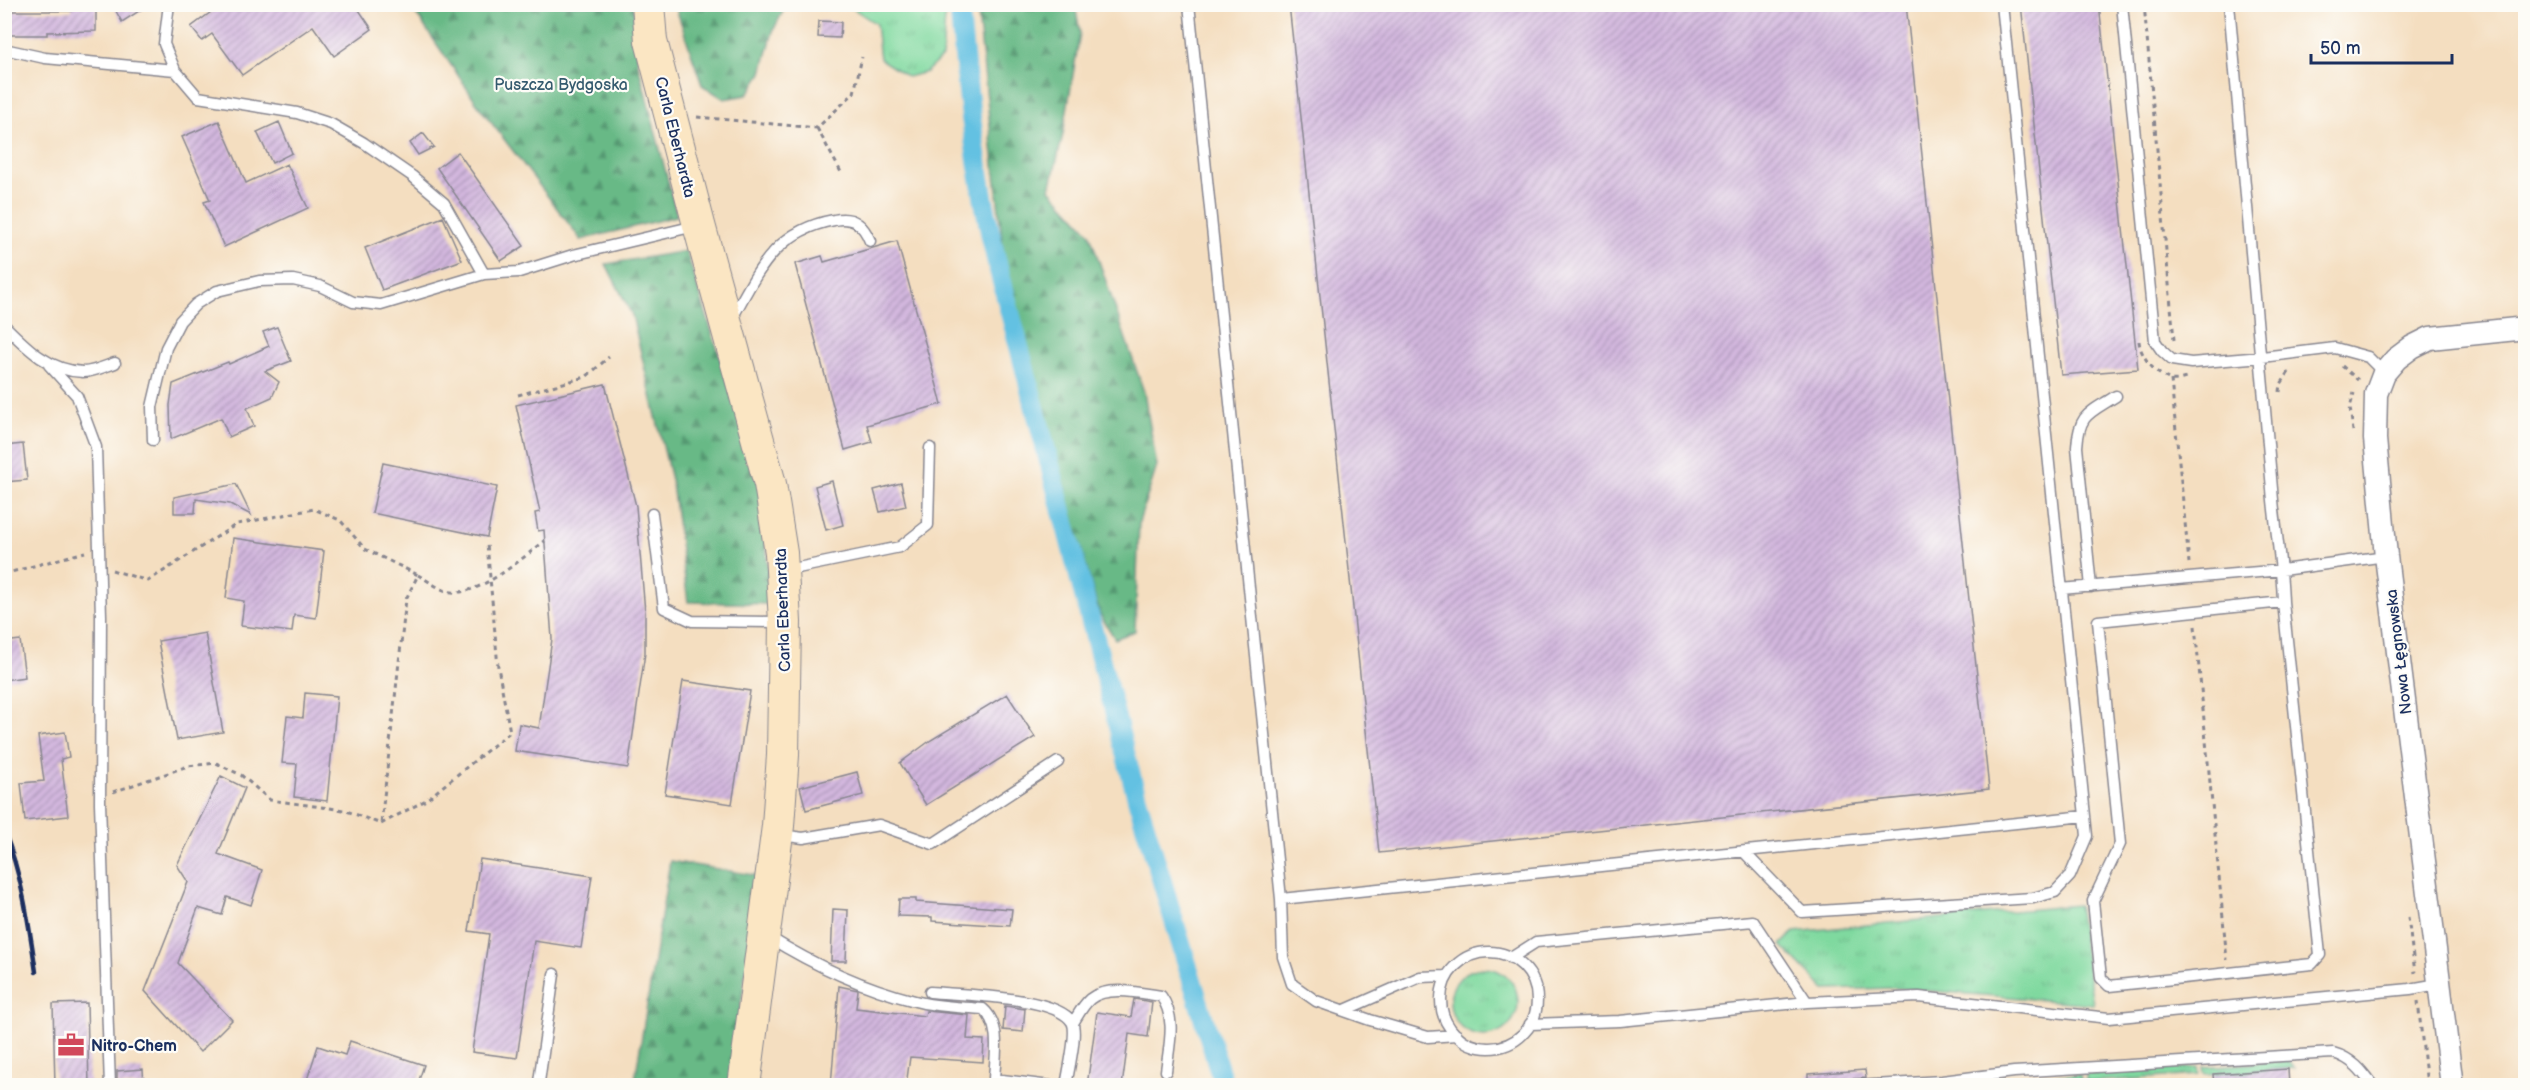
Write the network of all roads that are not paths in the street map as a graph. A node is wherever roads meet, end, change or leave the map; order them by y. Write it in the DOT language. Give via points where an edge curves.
graph roads {
  1 [pos="169,4"];
  2 [pos="648,4"];
  3 [pos="1189,4"];
  4 [pos="2002,4"];
  5 [pos="2122,4"];
  6 [pos="2229,4"];
  7 [pos="4,49"];
  8 [pos="174,70"];
  9 [pos="699,225"];
  10 [pos="870,241"];
  11 [pos="484,274"];
  12 [pos="4,326"];
  13 [pos="727,328"];
  14 [pos="2526,328"];
  15 [pos="2262,357"];
  16 [pos="115,363"];
  17 [pos="49,365"];
  18 [pos="2384,373"];
  19 [pos="2116,396"];
  20 [pos="153,440"];
  21 [pos="930,448"];
  22 [pos="652,514"];
  23 [pos="2386,556"];
  24 [pos="2282,570"];
  25 [pos="783,572"];
  26 [pos="2091,587"];
  27 [pos="2061,589"];
  28 [pos="2283,602"];
  29 [pos="786,622"];
  30 [pos="1058,762"];
  31 [pos="2085,816"];
  32 [pos="777,834"];
  33 [pos="1744,852"];
  34 [pos="1281,899"];
  35 [pos="765,934"];
  36 [pos="1511,958"];
  37 [pos="554,974"];
  38 [pos="1448,976"];
  39 [pos="2438,984"];
  40 [pos="930,992"];
  41 [pos="1807,1002"];
  42 [pos="1345,1010"];
  43 [pos="1073,1023"];
  44 [pos="1530,1024"];
  45 [pos="1456,1035"];
  46 [pos="1166,1071"];
  47 [pos="993,1082"];
  48 [pos="110,1086"];
  49 [pos="533,1086"];
  50 [pos="744,1086"];
  51 [pos="1050,1086"];
  52 [pos="1066,1086"];
  53 [pos="1857,1086"];
  54 [pos="2373,1086"];
  55 [pos="2452,1086"];
  1 -- 8 [label="lane" via="164,44"];
  2 -- 9 [label="street, Carla Eberhardta" via="651,40"];
  3 -- 34 [label="lane"];
  4 -- 27 [label="lane"];
  5 -- 15 [label="lane" via="2155,341 2172,360 2191,363"];
  6 -- 15 [label="lane"];
  7 -- 8 [label="lane" via="45,58"];
  8 -- 11 [label="lane" via="198,97 297,113 331,124 364,143 444,203"];
  9 -- 11 [label="lane" via="519,272"];
  9 -- 13 [label="street, Carla Eberhardta"];
  10 -- 13 [label="lane" via="864,228 852,220 811,225 791,235 757,273"];
  11 -- 20 [label="lane" via="381,305 353,302 320,286 293,280 259,281 217,291 196,304 180,321 166,348 152,407"];
  12 -- 17 [label="lane"];
  13 -- 25 [label="street, Carla Eberhardta" via="770,484"];
  14 -- 18 [label="street, Nowa Łęgnowska" via="2430,338 2396,359"];
  15 -- 18 [label="lane" via="2335,348 2368,357"];
  15 -- 24 [label="lane"];
  16 -- 17 [label="lane" via="85,372"];
  17 -- 48 [label="lane" via="77,396 96,447 100,795"];
  18 -- 23 [label="street, Nowa Łęgnowska" via="2376,394 2375,439"];
  19 -- 26 [label="lane" via="2085,416 2078,428"];
  21 -- 25 [label="lane" via="928,525 900,547"];
  22 -- 29 [label="lane" via="664,608 692,621"];
  23 -- 24 [label="lane"];
  23 -- 39 [label="street, Nowa Łęgnowska"];
  24 -- 26 [label="lane"];
  24 -- 28 [label="lane"];
  25 -- 29 [label="street, Carla Eberhardta"];
  26 -- 27 [label="lane"];
  27 -- 31 [label="lane"];
  28 -- 28 [label="lane" via="2320,955 2312,964 2109,986 2101,978 2093,902 2120,844 2098,621"];
  29 -- 32 [label="street, Carla Eberhardta"];
  30 -- 32 [label="lane" via="933,844 879,825 803,838"];
  31 -- 33 [label="lane"];
  31 -- 33 [label="lane" via="2087,836 2070,876 2055,892 2033,898 1802,912"];
  32 -- 35 [label="street, Carla Eberhardta"];
  33 -- 34 [label="lane"];
  34 -- 42 [label="lane" via="1283,957 1292,984 1316,1002"];
  35 -- 47 [label="lane" via="800,957 916,1002 984,1009 994,1025"];
  35 -- 50 [label="street, Carla Eberhardta"];
  36 -- 38 [label="lane" via="1487,952 1471,955"];
  36 -- 41 [label="lane" via="1536,942 1753,921"];
  36 -- 44 [label="lane" via="1529,974 1536,988 1537,1004"];
  37 -- 49 [label="lane" via="539,1082"];
  38 -- 42 [label="lane" via="1420,976"];
  38 -- 45 [label="lane" via="1442,1008"];
  39 -- 41 [label="lane" via="2109,1018 1919,997"];
  39 -- 55 [label="street, Nowa Łęgnowska"];
  40 -- 43 [label="lane" via="1040,1003 1060,1010"];
  41 -- 44 [label="lane" via="1620,1021"];
  42 -- 45 [label="lane" via="1428,1037"];
  43 -- 46 [label="lane" via="1090,999 1100,994 1161,996 1172,1020"];
  43 -- 52 [label="lane"];
  44 -- 45 [label="lane" via="1514,1041 1499,1047 1469,1044"];
  47 -- 51 [label="lane"];
  53 -- 54 [label="lane" via="2014,1072 2334,1053 2360,1068"];
}
